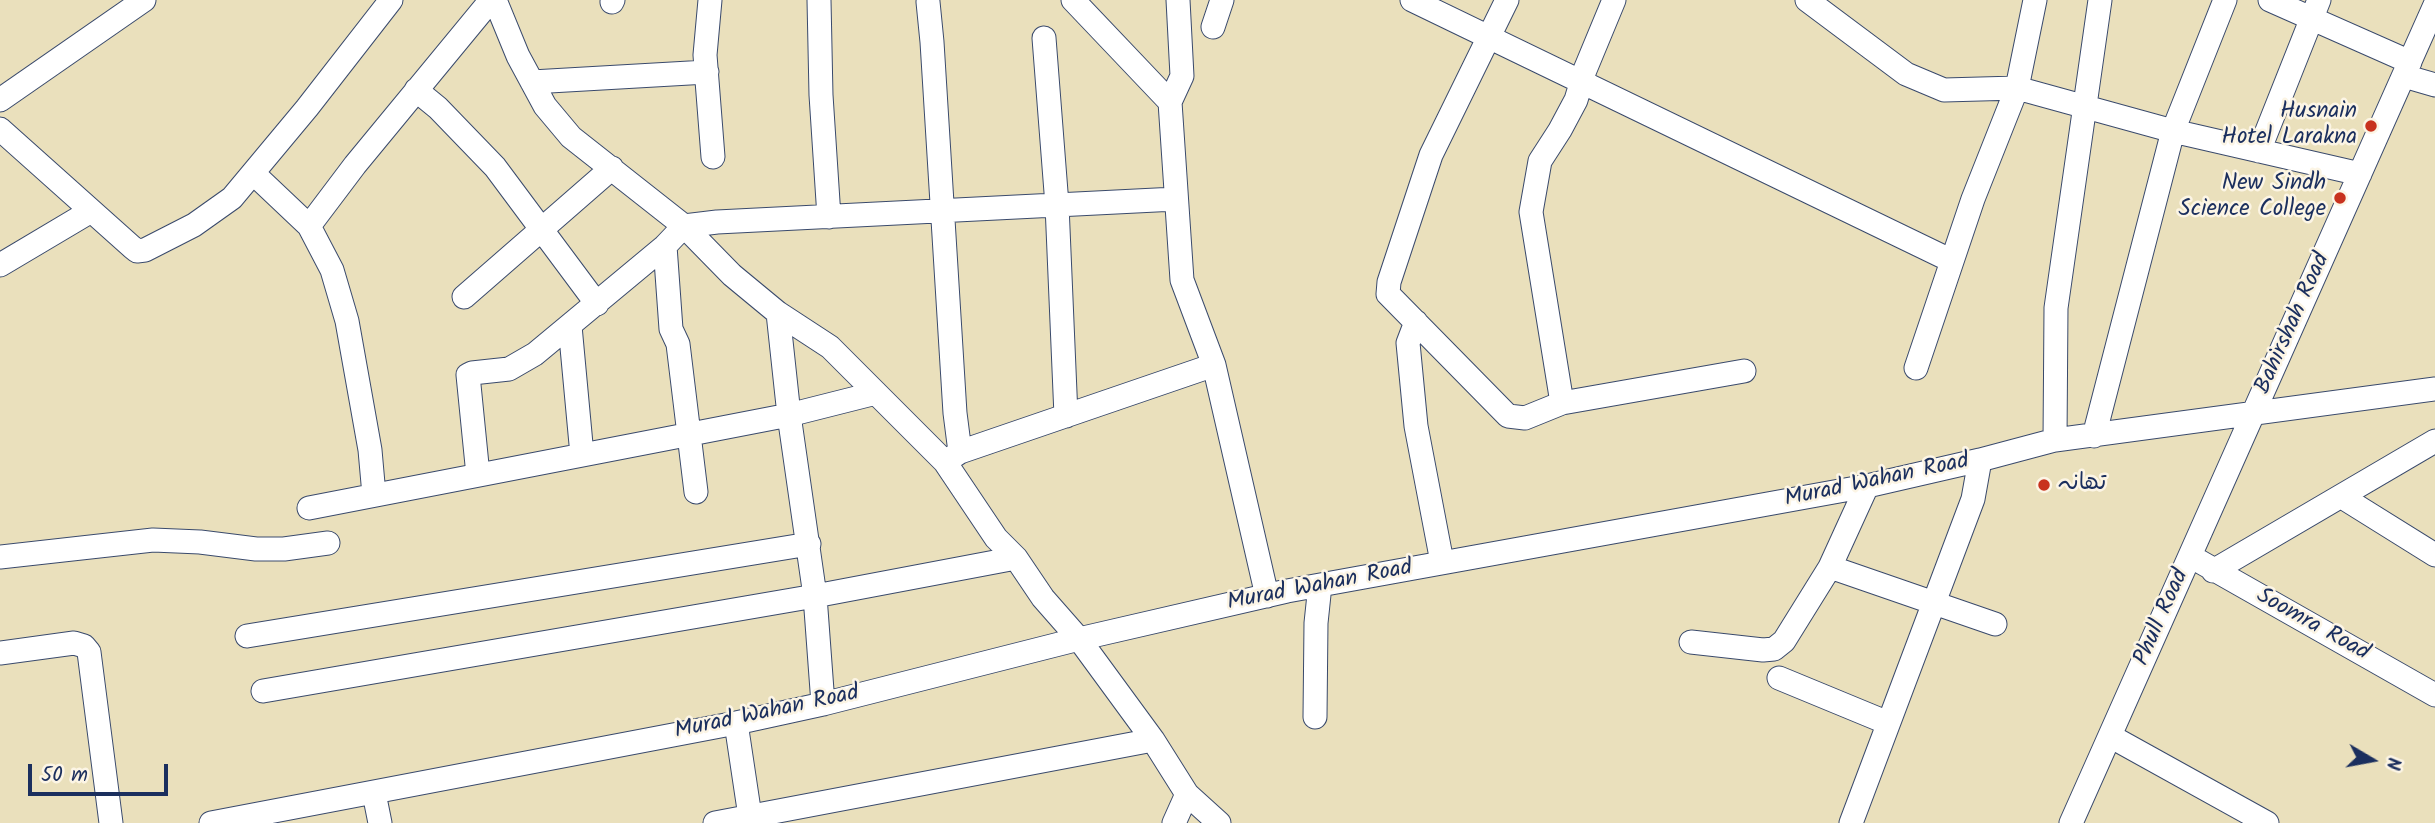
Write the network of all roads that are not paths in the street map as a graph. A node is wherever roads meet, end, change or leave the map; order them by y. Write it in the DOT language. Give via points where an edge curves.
graph roads {
  1 [pos="144,0"];
  2 [pos="391,0"];
  3 [pos="493,0"];
  4 [pos="710,0"];
  5 [pos="819,0"];
  6 [pos="1073,0"];
  7 [pos="1178,0"];
  8 [pos="1222,0"];
  9 [pos="1412,0"];
  10 [pos="1507,0"];
  11 [pos="1614,0"];
  12 [pos="1808,0"];
  13 [pos="2035,0"];
  14 [pos="2100,0"];
  15 [pos="2225,0"];
  16 [pos="2270,0"];
  17 [pos="928,2"];
  18 [pos="2435,5"];
  19 [pos="2315,9"];
  20 [pos="1213,27"];
  21 [pos="1044,38"];
  22 [pos="1489,38"];
  23 [pos="2407,69"];
  24 [pos="706,72"];
  25 [pos="532,82"];
  26 [pos="1581,83"];
  27 [pos="2435,85"];
  28 [pos="2017,88"];
  29 [pos="416,90"];
  30 [pos="0,100"];
  31 [pos="1170,103"];
  32 [pos="2084,106"];
  33 [pos="0,129"];
  34 [pos="2173,131"];
  35 [pos="2259,150"];
  36 [pos="713,157"];
  37 [pos="612,168"];
  38 [pos="253,173"];
  39 [pos="2360,174"];
  40 [pos="1176,199"];
  41 [pos="1057,205"];
  42 [pos="91,211"];
  43 [pos="941,211"];
  44 [pos="829,217"];
  45 [pos="309,226"];
  46 [pos="684,226"];
  47 [pos="541,230"];
  48 [pos="665,246"];
  49 [pos="1952,261"];
  50 [pos="0,265"];
  51 [pos="464,297"];
  52 [pos="597,304"];
  53 [pos="778,313"];
  54 [pos="1416,322"];
  55 [pos="570,326"];
  56 [pos="1214,365"];
  57 [pos="1916,368"];
  58 [pos="1744,371"];
  59 [pos="2435,389"];
  60 [pos="876,393"];
  61 [pos="1562,403"];
  62 [pos="2254,414"];
  63 [pos="789,415"];
  64 [pos="1066,416"];
  65 [pos="689,434"];
  66 [pos="2094,436"];
  67 [pos="2055,440"];
  68 [pos="2435,441"];
  69 [pos="582,455"];
  70 [pos="953,457"];
  71 [pos="1980,460"];
  72 [pos="478,475"];
  73 [pos="1867,486"];
  74 [pos="696,492"];
  75 [pos="374,495"];
  76 [pos="2342,497"];
  77 [pos="309,508"];
  78 [pos="328,543"];
  79 [pos="809,544"];
  80 [pos="2435,555"];
  81 [pos="2190,556"];
  82 [pos="0,557"];
  83 [pos="1016,558"];
  84 [pos="1442,562"];
  85 [pos="1830,567"];
  86 [pos="2213,571"];
  87 [pos="1320,585"];
  88 [pos="815,596"];
  89 [pos="1267,596"];
  90 [pos="1934,603"];
  91 [pos="1995,624"];
  92 [pos="247,636"];
  93 [pos="1079,639"];
  94 [pos="1691,642"];
  95 [pos="0,653"];
  96 [pos="1779,678"];
  97 [pos="262,691"];
  98 [pos="2435,695"];
  99 [pos="823,704"];
  100 [pos="1315,717"];
  101 [pos="736,723"];
  102 [pos="1888,723"];
  103 [pos="2110,736"];
  104 [pos="1153,740"];
  105 [pos="374,793"];
  106 [pos="1186,794"];
  107 [pos="269,818"];
  108 [pos="750,820"];
  109 [pos="111,823"];
  110 [pos="211,823"];
  111 [pos="380,823"];
  112 [pos="715,823"];
  113 [pos="1174,823"];
  114 [pos="1219,823"];
  115 [pos="1851,823"];
  116 [pos="2071,823"];
  117 [pos="2267,823"];
  1 -- 30 [label="street"];
  2 -- 38 [label="street"];
  3 -- 25 [label="street"];
  3 -- 29 [label="street"];
  4 -- 24 [label="street"];
  5 -- 44 [label="street"];
  6 -- 31 [label="street"];
  7 -- 31 [label="street" via="1182,76"];
  8 -- 20 [label="street"];
  9 -- 22 [label="street"];
  10 -- 22 [label="street"];
  11 -- 26 [label="street"];
  12 -- 28 [label="street" via="1906,74 1931,85 1944,90"];
  13 -- 28 [label="street"];
  14 -- 32 [label="street"];
  15 -- 34 [label="street"];
  16 -- 19 [label="street"];
  17 -- 43 [label="street"];
  18 -- 23 [label="street, Bahirshah Road"];
  19 -- 23 [label="street"];
  19 -- 35 [label="street"];
  21 -- 41 [label="street"];
  22 -- 26 [label="street"];
  22 -- 54 [label="street" via="1431,155 1389,282 1388,294"];
  23 -- 27 [label="street"];
  23 -- 39 [label="street, Bahirshah Road"];
  24 -- 25 [label="street"];
  24 -- 36 [label="street"];
  25 -- 37 [label="street" via="571,137"];
  26 -- 49 [label="street"];
  26 -- 61 [label="street" via="1540,161 1531,212"];
  28 -- 32 [label="street"];
  28 -- 49 [label="street"];
  29 -- 45 [label="street"];
  29 -- 47 [label="street" via="495,167"];
  31 -- 40 [label="street"];
  32 -- 34 [label="street"];
  32 -- 67 [label="street" via="2056,308"];
  33 -- 42 [label="street"];
  34 -- 35 [label="street"];
  34 -- 66 [label="street"];
  35 -- 39 [label="street"];
  37 -- 46 [label="street"];
  37 -- 47 [label="street"];
  38 -- 42 [label="street" via="232,198 194,225 145,250 137,251"];
  38 -- 45 [label="street"];
  39 -- 62 [label="street, Bahirshah Road"];
  40 -- 41 [label="street"];
  40 -- 56 [label="street" via="1182,280"];
  41 -- 43 [label="street"];
  41 -- 64 [label="street"];
  42 -- 50 [label="street"];
  43 -- 44 [label="street"];
  43 -- 70 [label="street" via="955,413"];
  44 -- 46 [label="street"];
  45 -- 75 [label="street" via="332,270 347,321"];
  46 -- 48 [label="street"];
  46 -- 53 [label="street"];
  47 -- 51 [label="street"];
  47 -- 52 [label="street"];
  48 -- 52 [label="street"];
  48 -- 65 [label="street" via="671,329 678,344"];
  49 -- 57 [label="street"];
  52 -- 55 [label="street"];
  53 -- 60 [label="street" via="830,347"];
  53 -- 63 [label="street"];
  54 -- 61 [label="street" via="1508,416 1525,418"];
  54 -- 84 [label="street" via="1408,343 1416,426"];
  55 -- 69 [label="street"];
  55 -- 72 [label="street" via="509,369 468,375"];
  56 -- 64 [label="street"];
  56 -- 89 [label="street"];
  58 -- 61 [label="street"];
  59 -- 62 [label="street, Murad Wahan Road"];
  60 -- 63 [label="street"];
  60 -- 70 [label="street"];
  62 -- 66 [label="street, Murad Wahan Road"];
  62 -- 81 [label="street, Phull Road"];
  63 -- 65 [label="street"];
  63 -- 79 [label="street"];
  64 -- 70 [label="street"];
  65 -- 69 [label="street"];
  65 -- 74 [label="street"];
  66 -- 67 [label="street, Murad Wahan Road"];
  67 -- 71 [label="street, Murad Wahan Road"];
  68 -- 76 [label="street"];
  69 -- 72 [label="street"];
  70 -- 83 [label="street" via="996,538"];
  71 -- 73 [label="street, Murad Wahan Road"];
  71 -- 90 [label="street" via="1973,499"];
  72 -- 75 [label="street"];
  73 -- 84 [label="street, Murad Wahan Road"];
  73 -- 85 [label="street"];
  75 -- 77 [label="street"];
  76 -- 80 [label="street"];
  76 -- 86 [label="street"];
  78 -- 82 [label="street" via="256,549 153,540"];
  79 -- 88 [label="street"];
  79 -- 92 [label="street"];
  81 -- 86 [label="street, Soomra Road"];
  81 -- 103 [label="street, Phull Road"];
  83 -- 88 [label="street"];
  83 -- 93 [label="street"];
  84 -- 87 [label="street, Murad Wahan Road"];
  85 -- 90 [label="street"];
  85 -- 94 [label="street" via="1784,641 1774,649"];
  86 -- 98 [label="street, Soomra Road"];
  87 -- 89 [label="street, Murad Wahan Road"];
  87 -- 100 [label="street"];
  88 -- 97 [label="street"];
  88 -- 99 [label="street"];
  89 -- 93 [label="street, Murad Wahan Road"];
  90 -- 91 [label="street"];
  90 -- 102 [label="street"];
  93 -- 99 [label="street, Murad Wahan Road"];
  93 -- 104 [label="street"];
  95 -- 109 [label="street" via="74,643 89,652"];
  96 -- 102 [label="street"];
  99 -- 101 [label="street, Murad Wahan Road"];
  101 -- 105 [label="street, Murad Wahan Road"];
  101 -- 108 [label="street"];
  102 -- 115 [label="street"];
  103 -- 116 [label="street, Phull Road"];
  103 -- 117 [label="street"];
  104 -- 106 [label="street"];
  104 -- 108 [label="street"];
  105 -- 107 [label="street, Murad Wahan Road"];
  105 -- 111 [label="street"];
  106 -- 113 [label="street"];
  106 -- 114 [label="street"];
  107 -- 110 [label="street, Murad Wahan Road"];
  108 -- 112 [label="street"];
}
